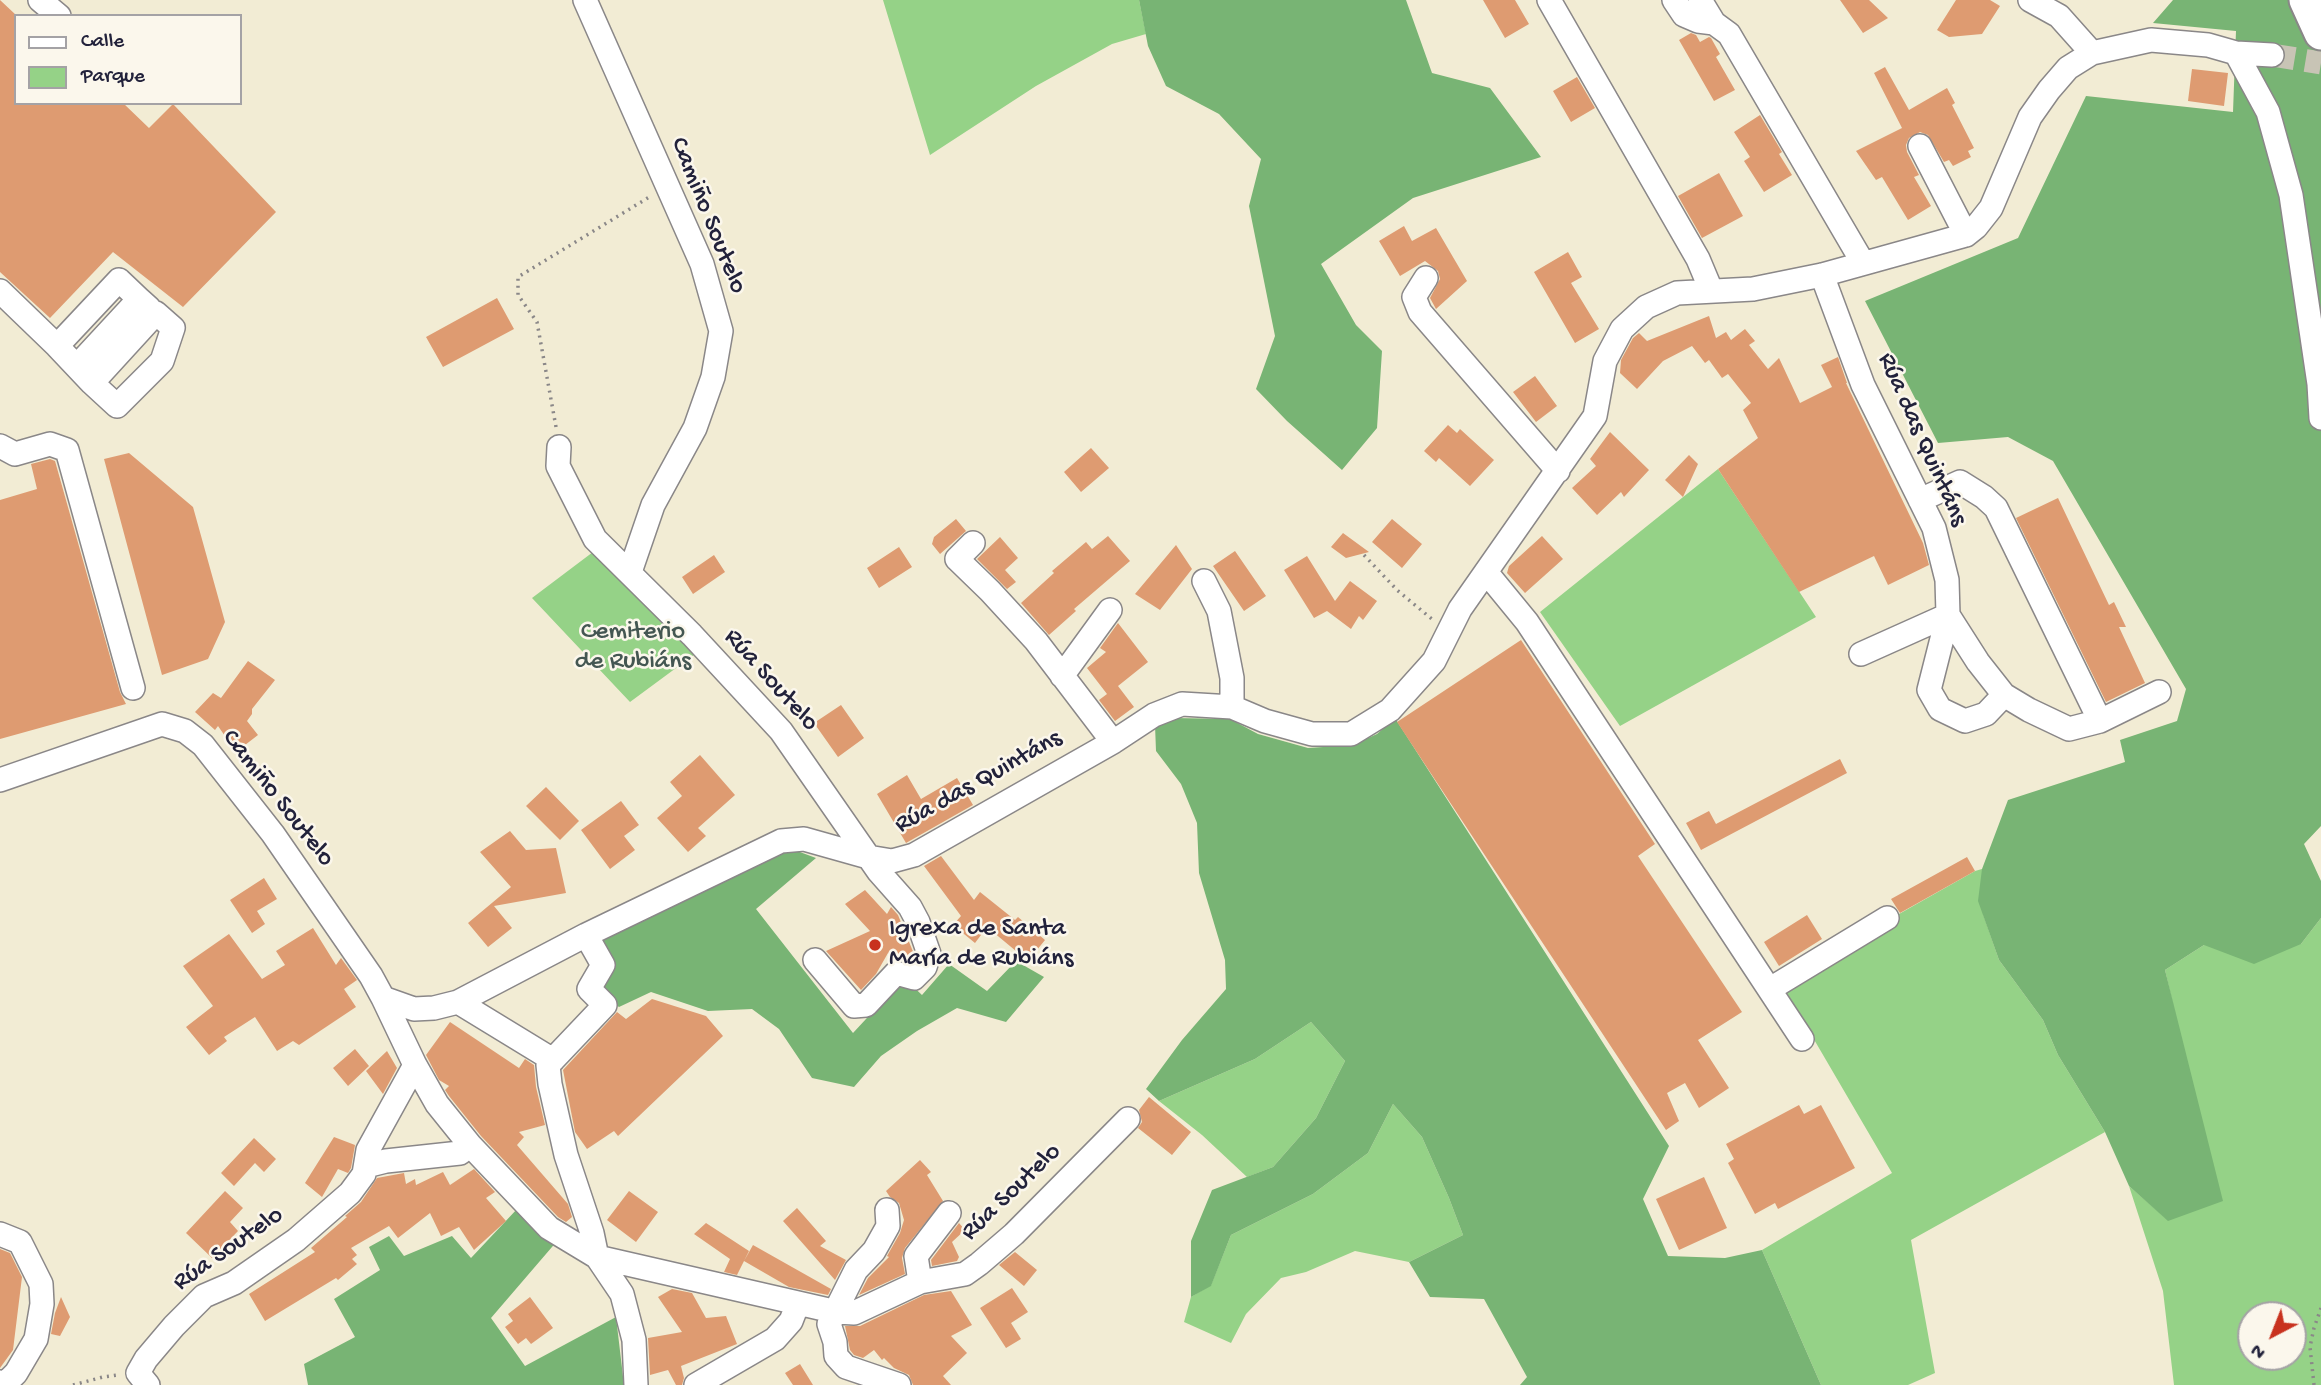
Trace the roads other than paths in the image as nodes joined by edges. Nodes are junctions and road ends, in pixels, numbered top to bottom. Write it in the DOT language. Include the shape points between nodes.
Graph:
graph roads {
  1 [pos="40,0"];
  2 [pos="585,0"];
  3 [pos="1549,0"];
  4 [pos="1674,0"];
  5 [pos="1700,0"];
  6 [pos="2030,0"];
  7 [pos="2306,0"];
  8 [pos="57,14"];
  9 [pos="1714,23"];
  10 [pos="2321,33"];
  11 [pos="2092,53"];
  12 [pos="2236,53"];
  13 [pos="2272,55"];
  14 [pos="1920,146"];
  15 [pos="1966,235"];
  16 [pos="1863,263"];
  17 [pos="1822,275"];
  18 [pos="1426,278"];
  19 [pos="1711,290"];
  20 [pos="0,291"];
  21 [pos="147,306"];
  22 [pos="57,346"];
  23 [pos="85,374"];
  24 [pos="2321,418"];
  25 [pos="0,446"];
  26 [pos="559,447"];
  27 [pos="1558,471"];
  28 [pos="1920,500"];
  29 [pos="973,543"];
  30 [pos="630,572"];
  31 [pos="1486,572"];
  32 [pos="1204,581"];
  33 [pos="1110,610"];
  34 [pos="1948,615"];
  35 [pos="1861,654"];
  36 [pos="1062,676"];
  37 [pos="133,688"];
  38 [pos="2159,692"];
  39 [pos="2004,695"];
  40 [pos="1232,707"];
  41 [pos="2100,721"];
  42 [pos="1113,742"];
  43 [pos="0,780"];
  44 [pos="869,857"];
  45 [pos="1886,918"];
  46 [pos="586,935"];
  47 [pos="815,960"];
  48 [pos="1770,989"];
  49 [pos="383,998"];
  50 [pos="458,1002"];
  51 [pos="1802,1039"];
  52 [pos="553,1060"];
  53 [pos="415,1065"];
  54 [pos="1128,1119"];
  55 [pos="470,1145"];
  56 [pos="366,1166"];
  57 [pos="887,1210"];
  58 [pos="949,1213"];
  59 [pos="0,1234"];
  60 [pos="597,1257"];
  61 [pos="920,1282"];
  62 [pos="798,1303"];
  63 [pos="836,1312"];
  64 [pos="143,1379"];
  65 [pos="0,1382"];
  66 [pos="636,1385"];
  67 [pos="696,1385"];
  68 [pos="900,1385"];
  1 -- 8 [label="street"];
  2 -- 30 [label="street, Camiño Soutelo" via="702,264 721,331 713,377 695,428 653,505"];
  3 -- 19 [label="street" via="1698,259"];
  4 -- 9 [label="street" via="1684,15"];
  5 -- 9 [label="street"];
  6 -- 11 [label="street" via="2059,16"];
  7 -- 10 [label="highway"];
  9 -- 16 [label="street" via="1729,34"];
  11 -- 12 [label="street" via="2151,40 2208,45"];
  11 -- 15 [label="street" via="2068,68 2036,108 1991,208"];
  12 -- 13 [label="street"];
  12 -- 24 [label="street" via="2268,112 2291,195"];
  14 -- 15 [label="street"];
  15 -- 16 [label="street, Rúa das Quintáns"];
  16 -- 17 [label="street, Rúa das Quintáns"];
  17 -- 19 [label="street, Rúa das Quintáns" via="1753,289"];
  17 -- 28 [label="street, Rúa das Quintáns" via="1863,385"];
  18 -- 27 [label="street" via="1414,297 1420,312"];
  19 -- 27 [label="street, Rúa das Quintáns" via="1662,299 1622,329 1605,361 1595,416"];
  20 -- 22 [label="street"];
  21 -- 22 [label="street" via="119,279"];
  21 -- 23 [label="street"];
  21 -- 23 [label="street" via="173,328 162,361 117,406"];
  22 -- 23 [label="street"];
  25 -- 37 [label="street" via="15,454 50,444 67,450"];
  26 -- 30 [label="street, Rúa Soutelo" via="558,466 595,540"];
  27 -- 31 [label="street, Rúa das Quintáns"];
  28 -- 34 [label="street, Rúa das Quintáns" via="1941,554"];
  28 -- 41 [label="street" via="1960,482 1996,508"];
  29 -- 36 [label="street, Rúa das Quintáns" via="957,559 1036,640"];
  30 -- 44 [label="street, Rúa Soutelo" via="782,731"];
  31 -- 40 [label="street, Rúa das Quintáns" via="1460,609 1434,661 1390,710 1350,734 1312,734"];
  31 -- 48 [label="street" via="1527,622"];
  32 -- 40 [label="street" via="1219,611 1232,678"];
  33 -- 36 [label="street"];
  34 -- 35 [label="street"];
  34 -- 39 [label="street"];
  34 -- 39 [label="street, Rúa das Quintáns" via="1929,690 1940,709 1965,721 1986,714"];
  36 -- 42 [label="street, Rúa das Quintáns"];
  38 -- 41 [label="street"];
  39 -- 41 [label="street" via="2069,729"];
  40 -- 42 [label="street, Rúa das Quintáns" via="1182,704 1154,715"];
  42 -- 44 [label="street, Rúa das Quintáns" via="915,855 892,860"];
  43 -- 49 [label="street, Camiño Soutelo" via="162,724 185,731 203,746 273,834"];
  44 -- 46 [label="street" via="804,839 781,841"];
  44 -- 47 [label="street, Rúa Soutelo" via="918,922 929,954 925,967 914,978 896,973 866,1005 854,1006"];
  45 -- 48 [label="street"];
  46 -- 50 [label="street"];
  46 -- 52 [label="street" via="603,965 589,989 605,1006"];
  48 -- 51 [label="street"];
  49 -- 50 [label="street" via="414,1009"];
  49 -- 53 [label="street, Rúa Soutelo"];
  50 -- 52 [label="street"];
  52 -- 60 [label="street, Rúa Soutelo" via="548,1065 550,1084"];
  53 -- 55 [label="street, Rúa Soutelo" via="437,1104"];
  53 -- 56 [label="street, Rúa Soutelo" via="368,1150"];
  54 -- 61 [label="street, Rúa Soutelo" via="979,1264 965,1274"];
  55 -- 56 [label="street" via="460,1153"];
  55 -- 60 [label="street, Rúa Soutelo" via="549,1228"];
  56 -- 64 [label="street, Rúa Soutelo" via="351,1193 296,1240 233,1283 204,1296 146,1359"];
  57 -- 63 [label="street" via="888,1226 856,1270"];
  58 -- 61 [label="street, Rúa Soutelo" via="916,1256"];
  59 -- 65 [label="street" via="20,1242 41,1284 42,1304 36,1339 16,1373 6,1383"];
  60 -- 62 [label="street, Rúa Soutelo"];
  60 -- 66 [label="street, Rúa Soutelo" via="622,1294 634,1340"];
  61 -- 63 [label="street, Rúa Soutelo" via="854,1313"];
  62 -- 63 [label="street, Rúa Soutelo"];
  62 -- 67 [label="street" via="791,1321 775,1339"];
  63 -- 68 [label="street" via="829,1324 836,1356 846,1367"];
}
